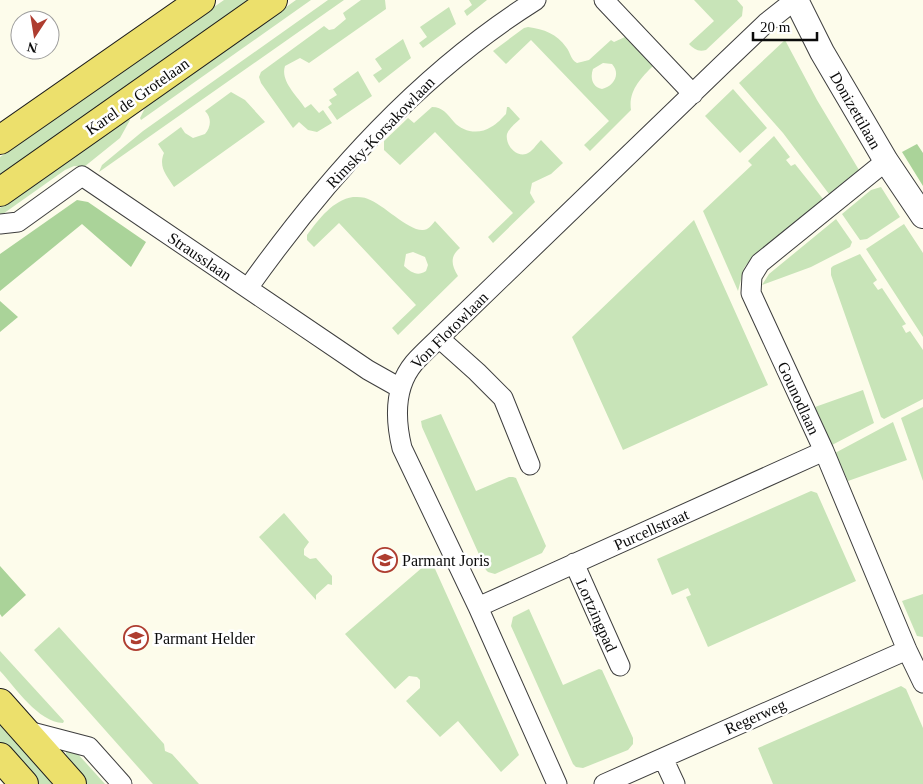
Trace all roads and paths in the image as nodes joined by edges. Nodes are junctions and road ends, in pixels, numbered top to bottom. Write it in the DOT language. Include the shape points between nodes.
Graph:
graph roads {
  1 [pos="201,0"];
  2 [pos="273,0"];
  3 [pos="536,0"];
  4 [pos="604,0"];
  5 [pos="795,0"];
  6 [pos="693,94"];
  7 [pos="0,140"];
  8 [pos="886,161"];
  9 [pos="0,192"];
  10 [pos="923,216"];
  11 [pos="0,224"];
  12 [pos="248,288"];
  13 [pos="439,338"];
  14 [pos="400,388"];
  15 [pos="824,451"];
  16 [pos="530,465"];
  17 [pos="574,564"];
  18 [pos="478,607"];
  19 [pos="907,650"];
  20 [pos="620,666"];
  21 [pos="923,683"];
  22 [pos="0,703"];
  23 [pos="23,729"];
  24 [pos="0,757"];
  25 [pos="663,758"];
  26 [pos="24,784"];
  27 [pos="72,784"];
  28 [pos="122,784"];
  29 [pos="557,784"];
  30 [pos="604,784"];
  31 [pos="674,784"];
  1 -- 7 [label="main road"];
  2 -- 9 [label="main road, Karel de Grotelaan"];
  3 -- 12 [label="street, Rimsky-Korsakowlaan" via="464,51 411,96 297,221"];
  4 -- 6 [label="street"];
  5 -- 6 [label="street, Von Flotowlaan" via="766,23"];
  5 -- 8 [label="street, Donizettilaan"];
  6 -- 13 [label="street, Von Flotowlaan"];
  8 -- 10 [label="street, Donizettilaan"];
  8 -- 15 [label="street, Gounodlaan" via="760,263 752,276 751,293"];
  11 -- 12 [label="street, Strausslaan" via="18,222 82,176"];
  12 -- 14 [label="street, Strausslaan" via="368,370"];
  13 -- 14 [label="street, Von Flotowlaan" via="414,363"];
  13 -- 16 [label="street" via="503,398"];
  14 -- 18 [label="street, Von Flotowlaan" via="397,415 402,448"];
  15 -- 17 [label="street, Purcellstraat"];
  15 -- 19 [label="street, Gounodlaan"];
  17 -- 18 [label="street, Purcellstraat"];
  17 -- 20 [label="street, Lortzingpad"];
  18 -- 29 [label="street, Von Flotowlaan"];
  19 -- 21 [label="street, Gounodlaan"];
  19 -- 25 [label="street, Regerweg"];
  22 -- 23 [label="main road"];
  23 -- 27 [label="main road"];
  23 -- 28 [label="street" via="89,747"];
  24 -- 26 [label="main road"];
  25 -- 30 [label="street, Regerweg"];
  25 -- 31 [label="street"];
}
